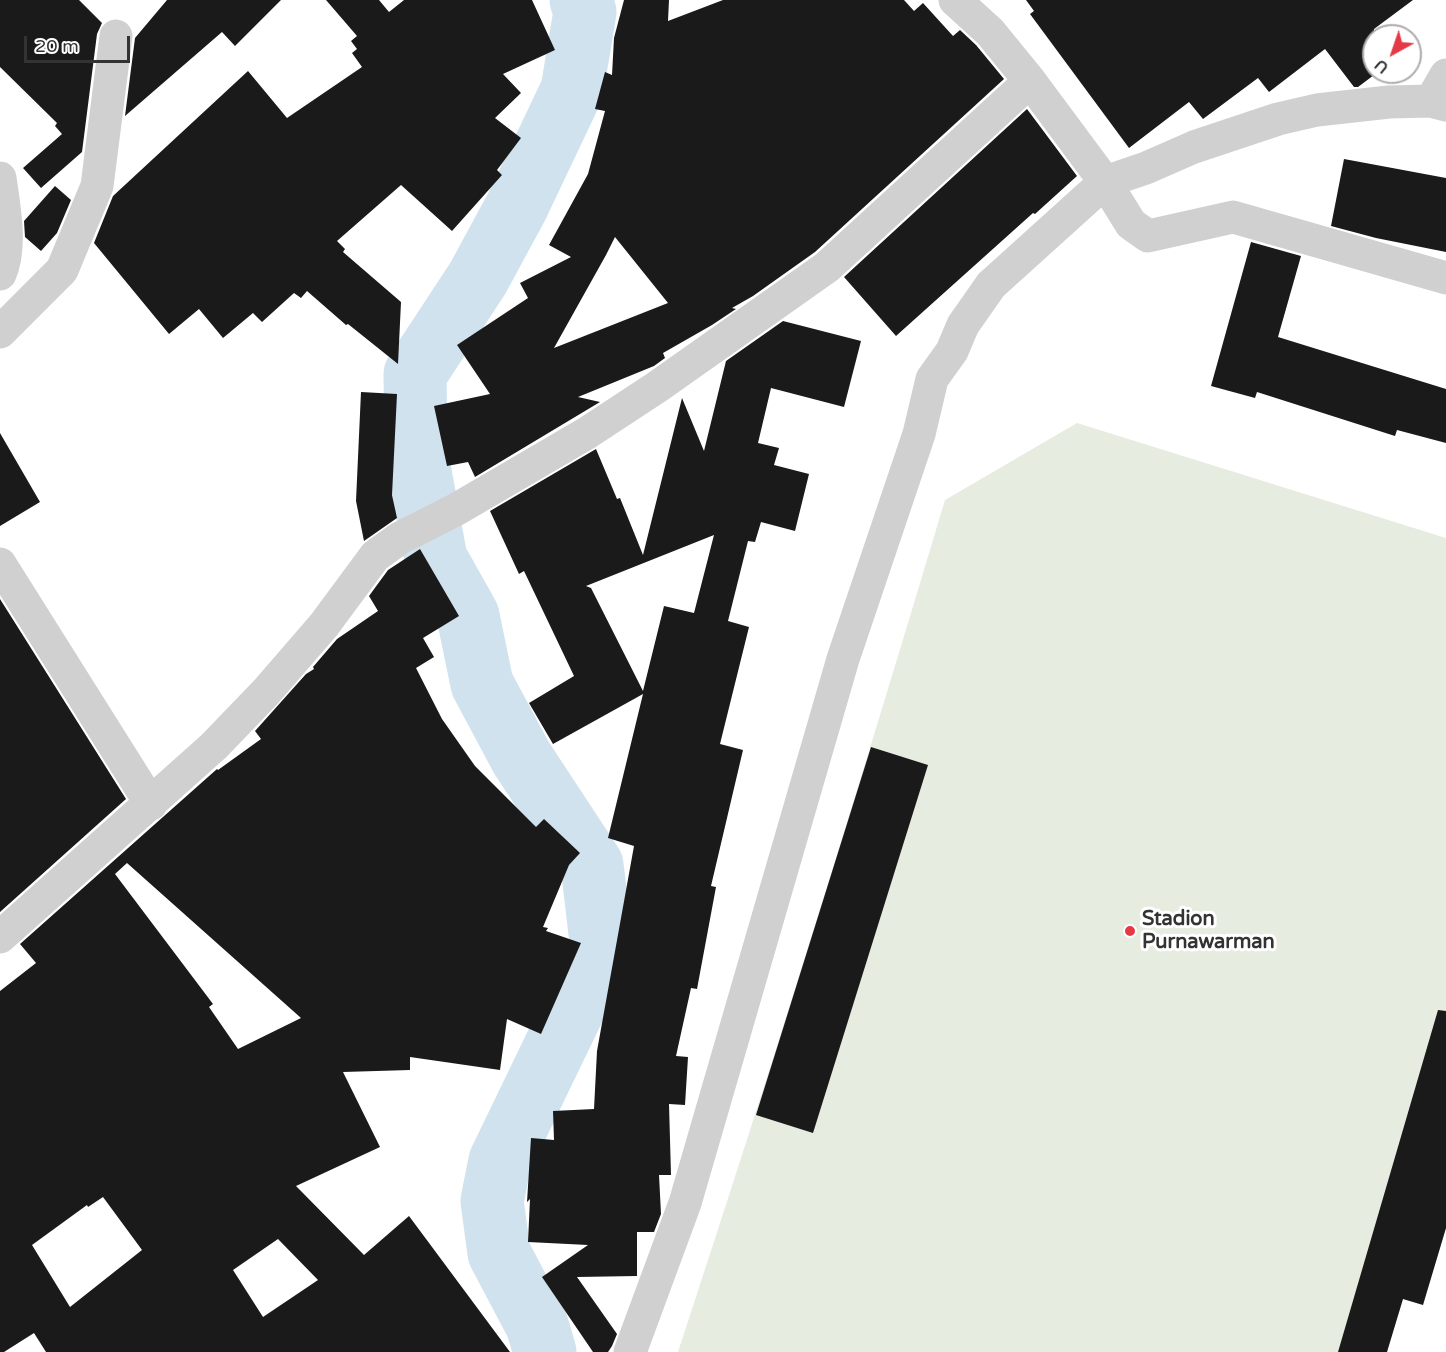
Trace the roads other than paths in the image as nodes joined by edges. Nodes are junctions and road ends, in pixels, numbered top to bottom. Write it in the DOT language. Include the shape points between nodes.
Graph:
graph roads {
  1 [pos="955,0"];
  2 [pos="116,36"];
  3 [pos="1030,81"];
  4 [pos="1441,94"];
  5 [pos="0,178"];
  6 [pos="1105,182"];
  7 [pos="0,274"];
  8 [pos="1446,278"];
  9 [pos="0,332"];
  10 [pos="0,564"];
  11 [pos="151,804"];
  12 [pos="0,937"];
  13 [pos="630,1352"];
  1 -- 3 [label="street" via="990,32"];
  2 -- 9 [label="street" via="97,186 62,270"];
  3 -- 6 [label="street"];
  3 -- 11 [label="street" via="827,267 607,420 375,556 324,625 266,692"];
  4 -- 6 [label="street" via="1287,117 1194,147"];
  5 -- 7 [label="street" via="6,261"];
  6 -- 8 [label="street" via="1131,224 1148,236 1233,217"];
  6 -- 13 [label="street" via="991,285 932,379 919,434 843,659 685,1203"];
  10 -- 11 [label="street"];
  11 -- 12 [label="street"];
}
